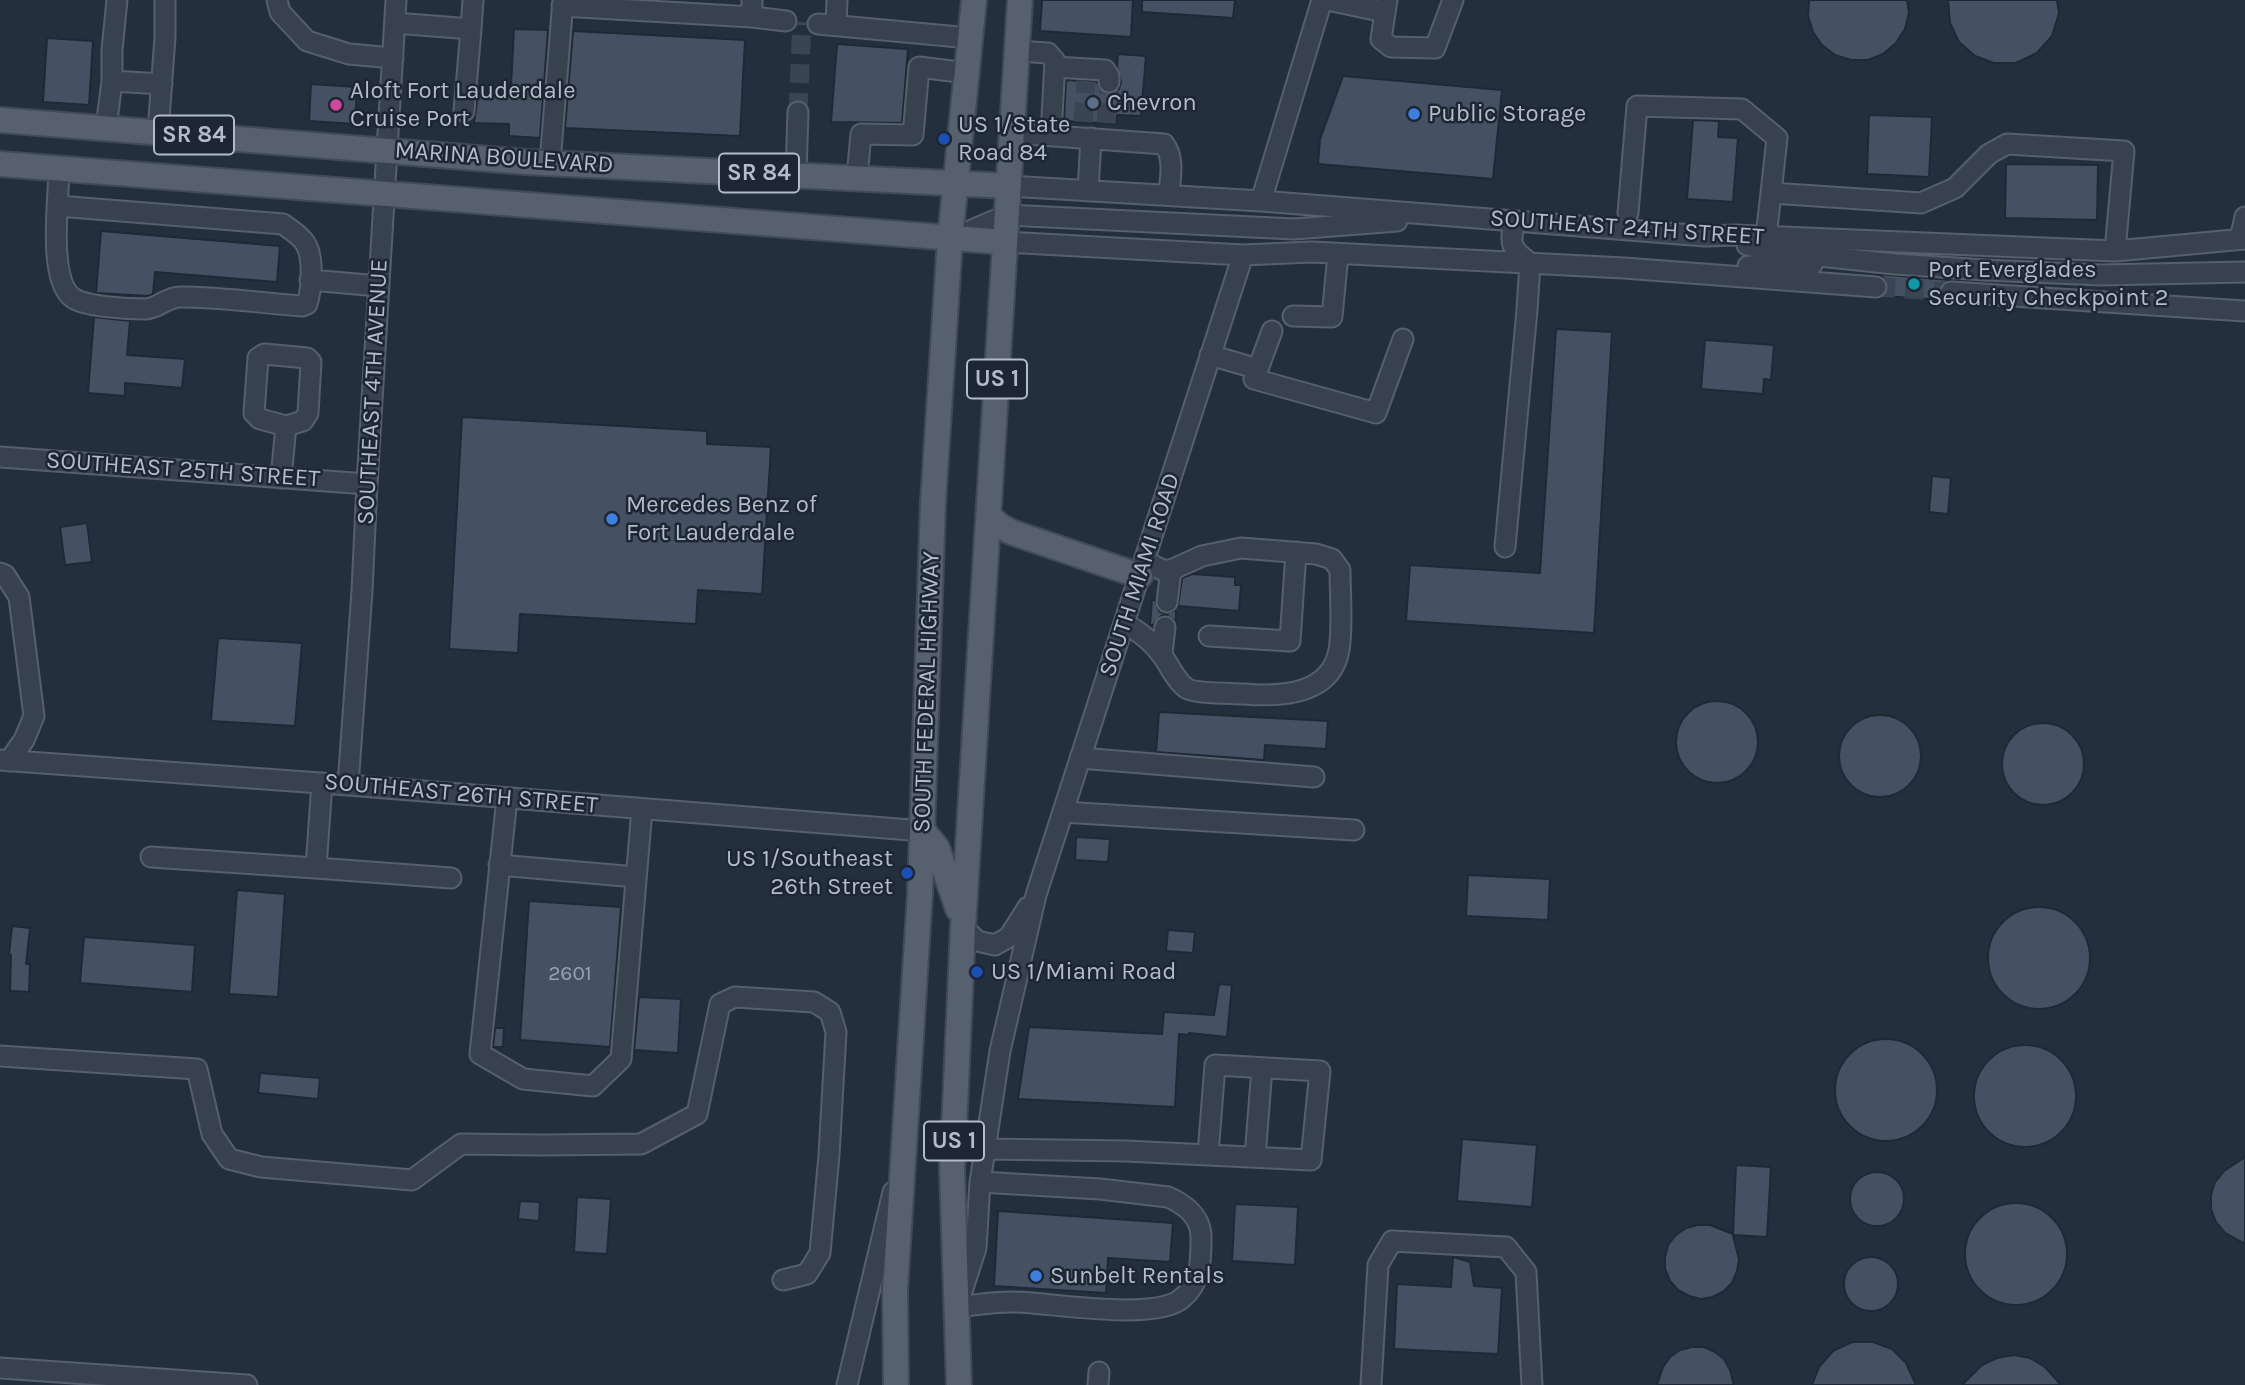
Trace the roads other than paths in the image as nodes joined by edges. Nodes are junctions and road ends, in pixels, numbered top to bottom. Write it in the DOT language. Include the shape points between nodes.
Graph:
graph roads {
  1 [pos="117,0"];
  2 [pos="165,0"];
  3 [pos="277,0"];
  4 [pos="396,0"];
  5 [pos="473,0"];
  6 [pos="837,0"];
  7 [pos="974,0"];
  8 [pos="1020,0"];
  9 [pos="1322,0"];
  10 [pos="1328,0"];
  11 [pos="1453,0"];
  12 [pos="563,3"];
  13 [pos="1386,6"];
  14 [pos="752,9"];
  15 [pos="786,21"];
  16 [pos="395,23"];
  17 [pos="471,29"];
  18 [pos="970,38"];
  19 [pos="1017,51"];
  20 [pos="393,58"];
  21 [pos="1055,67"];
  22 [pos="967,73"];
  23 [pos="112,81"];
  24 [pos="1109,82"];
  25 [pos="162,84"];
  26 [pos="464,111"];
  27 [pos="799,112"];
  28 [pos="0,120"];
  29 [pos="106,128"];
  30 [pos="158,132"];
  31 [pos="1093,132"];
  32 [pos="1012,133"];
  33 [pos="1051,135"];
  34 [pos="388,150"];
  35 [pos="550,163"];
  36 [pos="0,164"];
  37 [pos="60,169"];
  38 [pos="796,174"];
  39 [pos="857,177"];
  40 [pos="956,183"];
  41 [pos="1009,186"];
  42 [pos="1088,191"];
  43 [pos="1771,194"];
  44 [pos="384,195"];
  45 [pos="1169,195"];
  46 [pos="1261,201"];
  47 [pos="58,206"];
  48 [pos="1628,213"];
  49 [pos="1007,215"];
  50 [pos="1458,216"];
  51 [pos="2245,217"];
  52 [pos="1514,221"];
  53 [pos="1705,236"];
  54 [pos="1766,237"];
  55 [pos="950,239"];
  56 [pos="2243,239"];
  57 [pos="1005,242"];
  58 [pos="1965,245"];
  59 [pos="2115,251"];
  60 [pos="1338,254"];
  61 [pos="1242,255"];
  62 [pos="1530,263"];
  63 [pos="1895,264"];
  64 [pos="1624,268"];
  65 [pos="1965,268"];
  66 [pos="2245,272"];
  67 [pos="310,281"];
  68 [pos="379,286"];
  69 [pos="1876,287"];
  70 [pos="2245,311"];
  71 [pos="1293,316"];
  72 [pos="1272,331"];
  73 [pos="1403,339"];
  74 [pos="1210,355"];
  75 [pos="1258,369"];
  76 [pos="286,426"];
  77 [pos="0,457"];
  78 [pos="281,478"];
  79 [pos="367,484"];
  80 [pos="989,516"];
  81 [pos="1504,547"];
  82 [pos="1296,552"];
  83 [pos="1142,569"];
  84 [pos="1171,570"];
  85 [pos="0,573"];
  86 [pos="1167,602"];
  87 [pos="1125,623"];
  88 [pos="1165,627"];
  89 [pos="1209,636"];
  90 [pos="1162,654"];
  91 [pos="1080,758"];
  92 [pos="5,760"];
  93 [pos="1314,777"];
  94 [pos="322,783"];
  95 [pos="348,785"];
  96 [pos="507,798"];
  97 [pos="642,808"];
  98 [pos="1063,812"];
  99 [pos="1354,830"];
  100 [pos="923,831"];
  101 [pos="152,857"];
  102 [pos="499,865"];
  103 [pos="316,868"];
  104 [pos="636,877"];
  105 [pos="451,878"];
  106 [pos="1036,895"];
  107 [pos="963,927"];
  108 [pos="0,1056"];
  109 [pos="1262,1068"];
  110 [pos="904,1147"];
  111 [pos="985,1149"];
  112 [pos="1208,1154"];
  113 [pos="1255,1157"];
  114 [pos="980,1182"];
  115 [pos="783,1280"];
  116 [pos="957,1307"];
  117 [pos="0,1368"];
  118 [pos="194,1383"];
  119 [pos="247,1385"];
  120 [pos="847,1385"];
  121 [pos="896,1385"];
  122 [pos="959,1385"];
  123 [pos="1371,1385"];
  124 [pos="1532,1385"];
  1 -- 23 [label="street"];
  2 -- 25 [label="street"];
  3 -- 20 [label="street" via="280,12 307,41 349,54"];
  4 -- 16 [label="street, SOUTHEAST 4TH AVENUE"];
  5 -- 17 [label="street"];
  6 -- 18 [label="street" via="827,25"];
  7 -- 18 [label="main road, SOUTH FEDERAL HIGHWAY / US 1"];
  8 -- 19 [label="main road, SOUTH FEDERAL HIGHWAY / US 1"];
  9 -- 46 [label="street"];
  10 -- 13 [label="street"];
  11 -- 13 [label="street" via="1435,48 1391,47 1381,40"];
  12 -- 14 [label="street"];
  12 -- 35 [label="street"];
  14 -- 15 [label="street"];
  16 -- 17 [label="street"];
  16 -- 20 [label="street, SOUTHEAST 4TH AVENUE"];
  17 -- 26 [label="street"];
  18 -- 22 [label="main road, SOUTH FEDERAL HIGHWAY / US 1"];
  19 -- 21 [label="street" via="1048,53"];
  19 -- 32 [label="main road, SOUTH FEDERAL HIGHWAY / US 1"];
  20 -- 34 [label="street, SOUTHEAST 4TH AVENUE"];
  21 -- 24 [label="street" via="1086,75 1105,71"];
  21 -- 33 [label="street"];
  22 -- 39 [label="street" via="919,67 913,135 861,134"];
  22 -- 40 [label="main road, SOUTH FEDERAL HIGHWAY / US 1"];
  23 -- 25 [label="street"];
  23 -- 29 [label="street"];
  25 -- 30 [label="street"];
  27 -- 38 [label="street"];
  28 -- 29 [label="main road, MARINA BOULEVARD / SR 84"];
  29 -- 30 [label="main road, MARINA BOULEVARD / SR 84"];
  30 -- 34 [label="main road, MARINA BOULEVARD / SR 84"];
  31 -- 33 [label="street"];
  31 -- 42 [label="street"];
  31 -- 45 [label="street" via="1164,144 1171,160"];
  32 -- 33 [label="street"];
  32 -- 41 [label="main road, SOUTH FEDERAL HIGHWAY / US 1"];
  34 -- 35 [label="main road, MARINA BOULEVARD / SR 84"];
  34 -- 44 [label="street, SOUTHEAST 4TH AVENUE"];
  35 -- 38 [label="main road, MARINA BOULEVARD / SR 84"];
  36 -- 37 [label="main road, MARINA BOULEVARD / SR 84"];
  37 -- 44 [label="main road, MARINA BOULEVARD / SR 84"];
  37 -- 47 [label="street"];
  38 -- 39 [label="main road, MARINA BOULEVARD / SR 84"];
  39 -- 40 [label="main road, MARINA BOULEVARD / SR 84"];
  40 -- 41 [label="main road, MARINA BOULEVARD / SR 84"];
  40 -- 55 [label="main road, SOUTH FEDERAL HIGHWAY / US 1"];
  41 -- 42 [label="street, SOUTHEAST 24TH STREET / SR 84"];
  41 -- 49 [label="main road, SOUTH FEDERAL HIGHWAY / US 1"];
  42 -- 45 [label="street, SOUTHEAST 24TH STREET / SR 84"];
  43 -- 48 [label="street" via="1777,138 1746,110 1640,106 1636,109"];
  43 -- 54 [label="street"];
  43 -- 59 [label="street" via="1921,203 1955,188 1989,155 2007,145 2124,151"];
  44 -- 55 [label="main road, MARINA BOULEVARD / SR 84"];
  44 -- 68 [label="street, SOUTHEAST 4TH AVENUE"];
  45 -- 46 [label="street, SOUTHEAST 24TH STREET / SR 84"];
  46 -- 50 [label="street, SOUTHEAST 24TH STREET"];
  47 -- 67 [label="street" via="284,224 307,245"];
  47 -- 67 [label="street" via="58,265 64,289 86,303 150,309 177,297 302,306 309,299"];
  49 -- 50 [label="street" via="1294,229"];
  49 -- 55 [label="street"];
  49 -- 57 [label="main road, SOUTH FEDERAL HIGHWAY / US 1"];
  50 -- 52 [label="street, SOUTHEAST 24TH STREET"];
  51 -- 56 [label="street"];
  52 -- 53 [label="street, SOUTHEAST 24TH STREET"];
  52 -- 62 [label="street" via="1514,251"];
  53 -- 54 [label="street, SOUTHEAST 24TH STREET"];
  53 -- 63 [label="street" via="1772,251"];
  54 -- 58 [label="street, SOUTHEAST 24TH STREET"];
  55 -- 57 [label="main road, MARINA BOULEVARD / SR 84"];
  55 -- 100 [label="main road, SOUTH FEDERAL HIGHWAY / US 1" via="933,503"];
  56 -- 59 [label="street, SOUTHEAST 24TH STREET"];
  57 -- 61 [label="street, SOUTHEAST 24TH STREET / SR 84"];
  57 -- 80 [label="main road, SOUTH FEDERAL HIGHWAY / US 1"];
  58 -- 59 [label="street, SOUTHEAST 24TH STREET"];
  58 -- 65 [label="street"];
  60 -- 61 [label="street, SOUTHEAST 24TH STREET"];
  60 -- 62 [label="street, SOUTHEAST 24TH STREET"];
  60 -- 71 [label="street" via="1332,317"];
  61 -- 74 [label="street, SOUTH MIAMI ROAD"];
  62 -- 64 [label="street, SOUTHEAST 24TH STREET"];
  62 -- 81 [label="street"];
  63 -- 64 [label="street"];
  63 -- 65 [label="street"];
  64 -- 69 [label="street, SOUTHEAST 24TH STREET"];
  65 -- 66 [label="street" via="2101,275"];
  65 -- 70 [label="street" via="1957,293"];
  67 -- 68 [label="street"];
  68 -- 79 [label="street, SOUTHEAST 4TH AVENUE"];
  72 -- 75 [label="street"];
  73 -- 75 [label="street" via="1376,413 1254,379"];
  74 -- 75 [label="street"];
  74 -- 83 [label="street, SOUTH MIAMI ROAD"];
  76 -- 78 [label="street"];
  77 -- 78 [label="street, SOUTHEAST 25TH STREET"];
  78 -- 79 [label="street, SOUTHEAST 25TH STREET"];
  79 -- 95 [label="street, SOUTHEAST 4TH AVENUE"];
  80 -- 83 [label="main road" via="1012,532"];
  80 -- 107 [label="main road, SOUTH FEDERAL HIGHWAY / US 1"];
  82 -- 84 [label="street" via="1241,548 1202,556"];
  82 -- 89 [label="street" via="1290,641"];
  82 -- 90 [label="street" via="1332,559 1340,570 1339,649 1332,671 1314,686 1267,696 1189,690 1177,680"];
  83 -- 84 [label="street"];
  83 -- 87 [label="street, SOUTH MIAMI ROAD"];
  84 -- 86 [label="street"];
  85 -- 92 [label="street" via="19,597 34,716 24,740"];
  87 -- 90 [label="street"];
  87 -- 91 [label="street, SOUTH MIAMI ROAD"];
  88 -- 90 [label="street"];
  91 -- 93 [label="street"];
  91 -- 98 [label="street, SOUTH MIAMI ROAD"];
  92 -- 94 [label="street, SOUTHEAST 26TH STREET"];
  94 -- 95 [label="street, SOUTHEAST 26TH STREET"];
  94 -- 103 [label="street"];
  95 -- 96 [label="street, SOUTHEAST 26TH STREET"];
  96 -- 97 [label="street, SOUTHEAST 26TH STREET"];
  96 -- 102 [label="street"];
  97 -- 100 [label="street, SOUTHEAST 26TH STREET"];
  97 -- 104 [label="street"];
  98 -- 99 [label="street"];
  98 -- 106 [label="street, SOUTH MIAMI ROAD"];
  100 -- 107 [label="main road" via="946,868"];
  100 -- 110 [label="main road, SOUTH FEDERAL HIGHWAY / US 1"];
  101 -- 103 [label="street"];
  102 -- 104 [label="street"];
  102 -- 104 [label="street" via="480,1054 523,1079 593,1086 621,1059"];
  103 -- 105 [label="street"];
  106 -- 107 [label="street, SOUTH MIAMI ROAD" via="1009,937 995,945 977,941"];
  106 -- 111 [label="street, SOUTH MIAMI ROAD" via="1000,1051"];
  107 -- 116 [label="main road, SOUTH FEDERAL HIGHWAY / US 1" via="952,1169"];
  108 -- 115 [label="street" via="197,1069 212,1134 229,1159 261,1167 412,1180 461,1143 641,1143 696,1114 720,1004 735,997 814,1002 830,1013 836,1032 820,1253 807,1274"];
  109 -- 112 [label="street" via="1215,1065"];
  109 -- 113 [label="street"];
  109 -- 113 [label="street" via="1320,1071 1311,1160"];
  110 -- 120 [label="street"];
  110 -- 121 [label="main road, SOUTH FEDERAL HIGHWAY / US 1" via="895,1289"];
  111 -- 112 [label="street"];
  111 -- 114 [label="street, SOUTH MIAMI ROAD"];
  112 -- 113 [label="street"];
  114 -- 116 [label="street, SOUTH MIAMI ROAD" via="976,1248"];
  114 -- 116 [label="street" via="1168,1197 1186,1207 1200,1227 1201,1266 1196,1283 1180,1301 1144,1310 1013,1301"];
  116 -- 122 [label="main road, SOUTH FEDERAL HIGHWAY / US 1"];
  117 -- 118 [label="street"];
  118 -- 119 [label="street"];
  123 -- 124 [label="street" via="1378,1265 1392,1241 1506,1247 1526,1272"];
}
